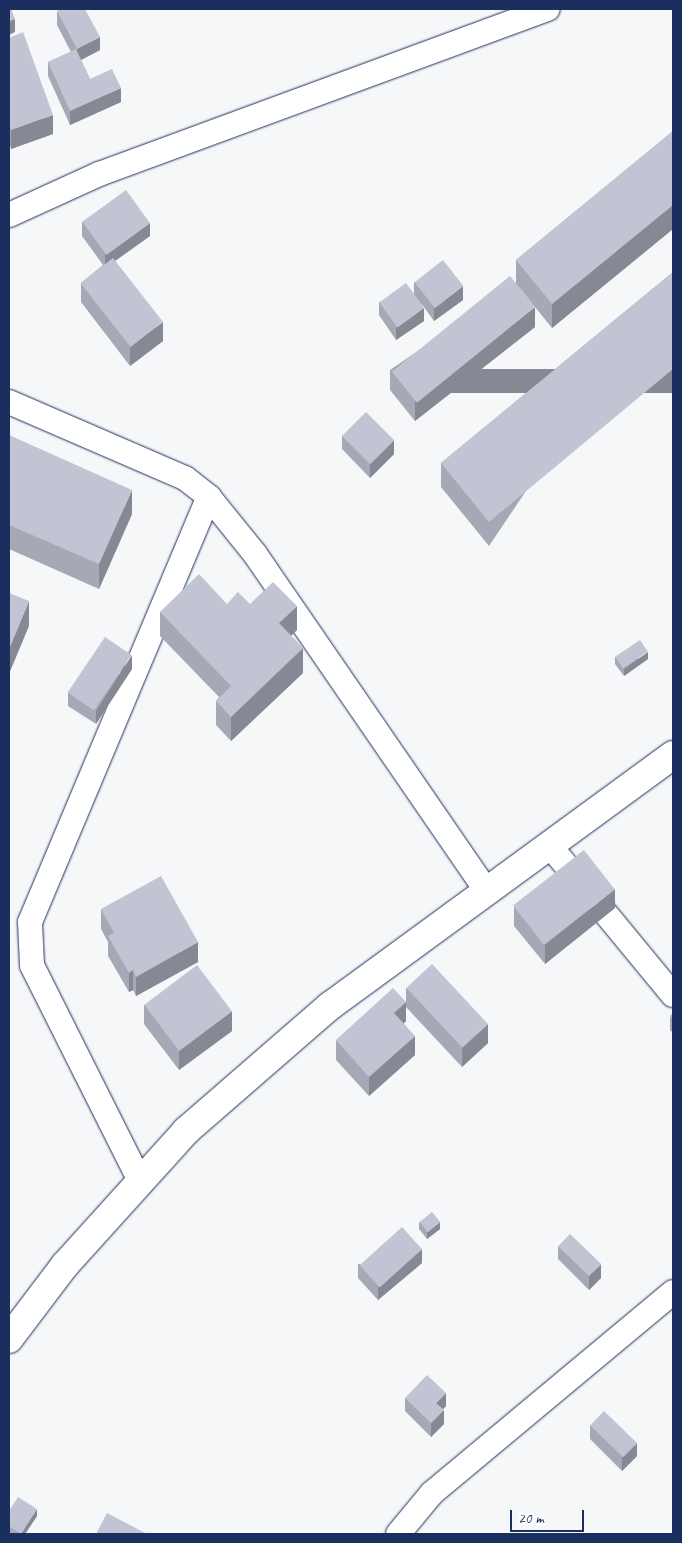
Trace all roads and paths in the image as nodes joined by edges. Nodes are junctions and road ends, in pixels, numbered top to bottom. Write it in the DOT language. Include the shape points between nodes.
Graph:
graph roads {
  1 [pos="548,9"];
  2 [pos="9,215"];
  3 [pos="9,402"];
  4 [pos="210,498"];
  5 [pos="673,754"];
  6 [pos="550,846"];
  7 [pos="487,892"];
  8 [pos="673,995"];
  9 [pos="140,1181"];
  10 [pos="673,1292"];
  11 [pos="9,1339"];
  12 [pos="398,1534"];
  1 -- 2 [label="street" via="99,174"];
  3 -- 4 [label="street" via="185,478"];
  4 -- 7 [label="street" via="255,554"];
  4 -- 9 [label="street" via="30,922 32,964"];
  5 -- 6 [label="main road"];
  6 -- 7 [label="main road"];
  6 -- 8 [label="street"];
  7 -- 9 [label="main road" via="330,1006 186,1131"];
  9 -- 11 [label="main road" via="65,1265"];
  10 -- 12 [label="street" via="432,1493"];
}
